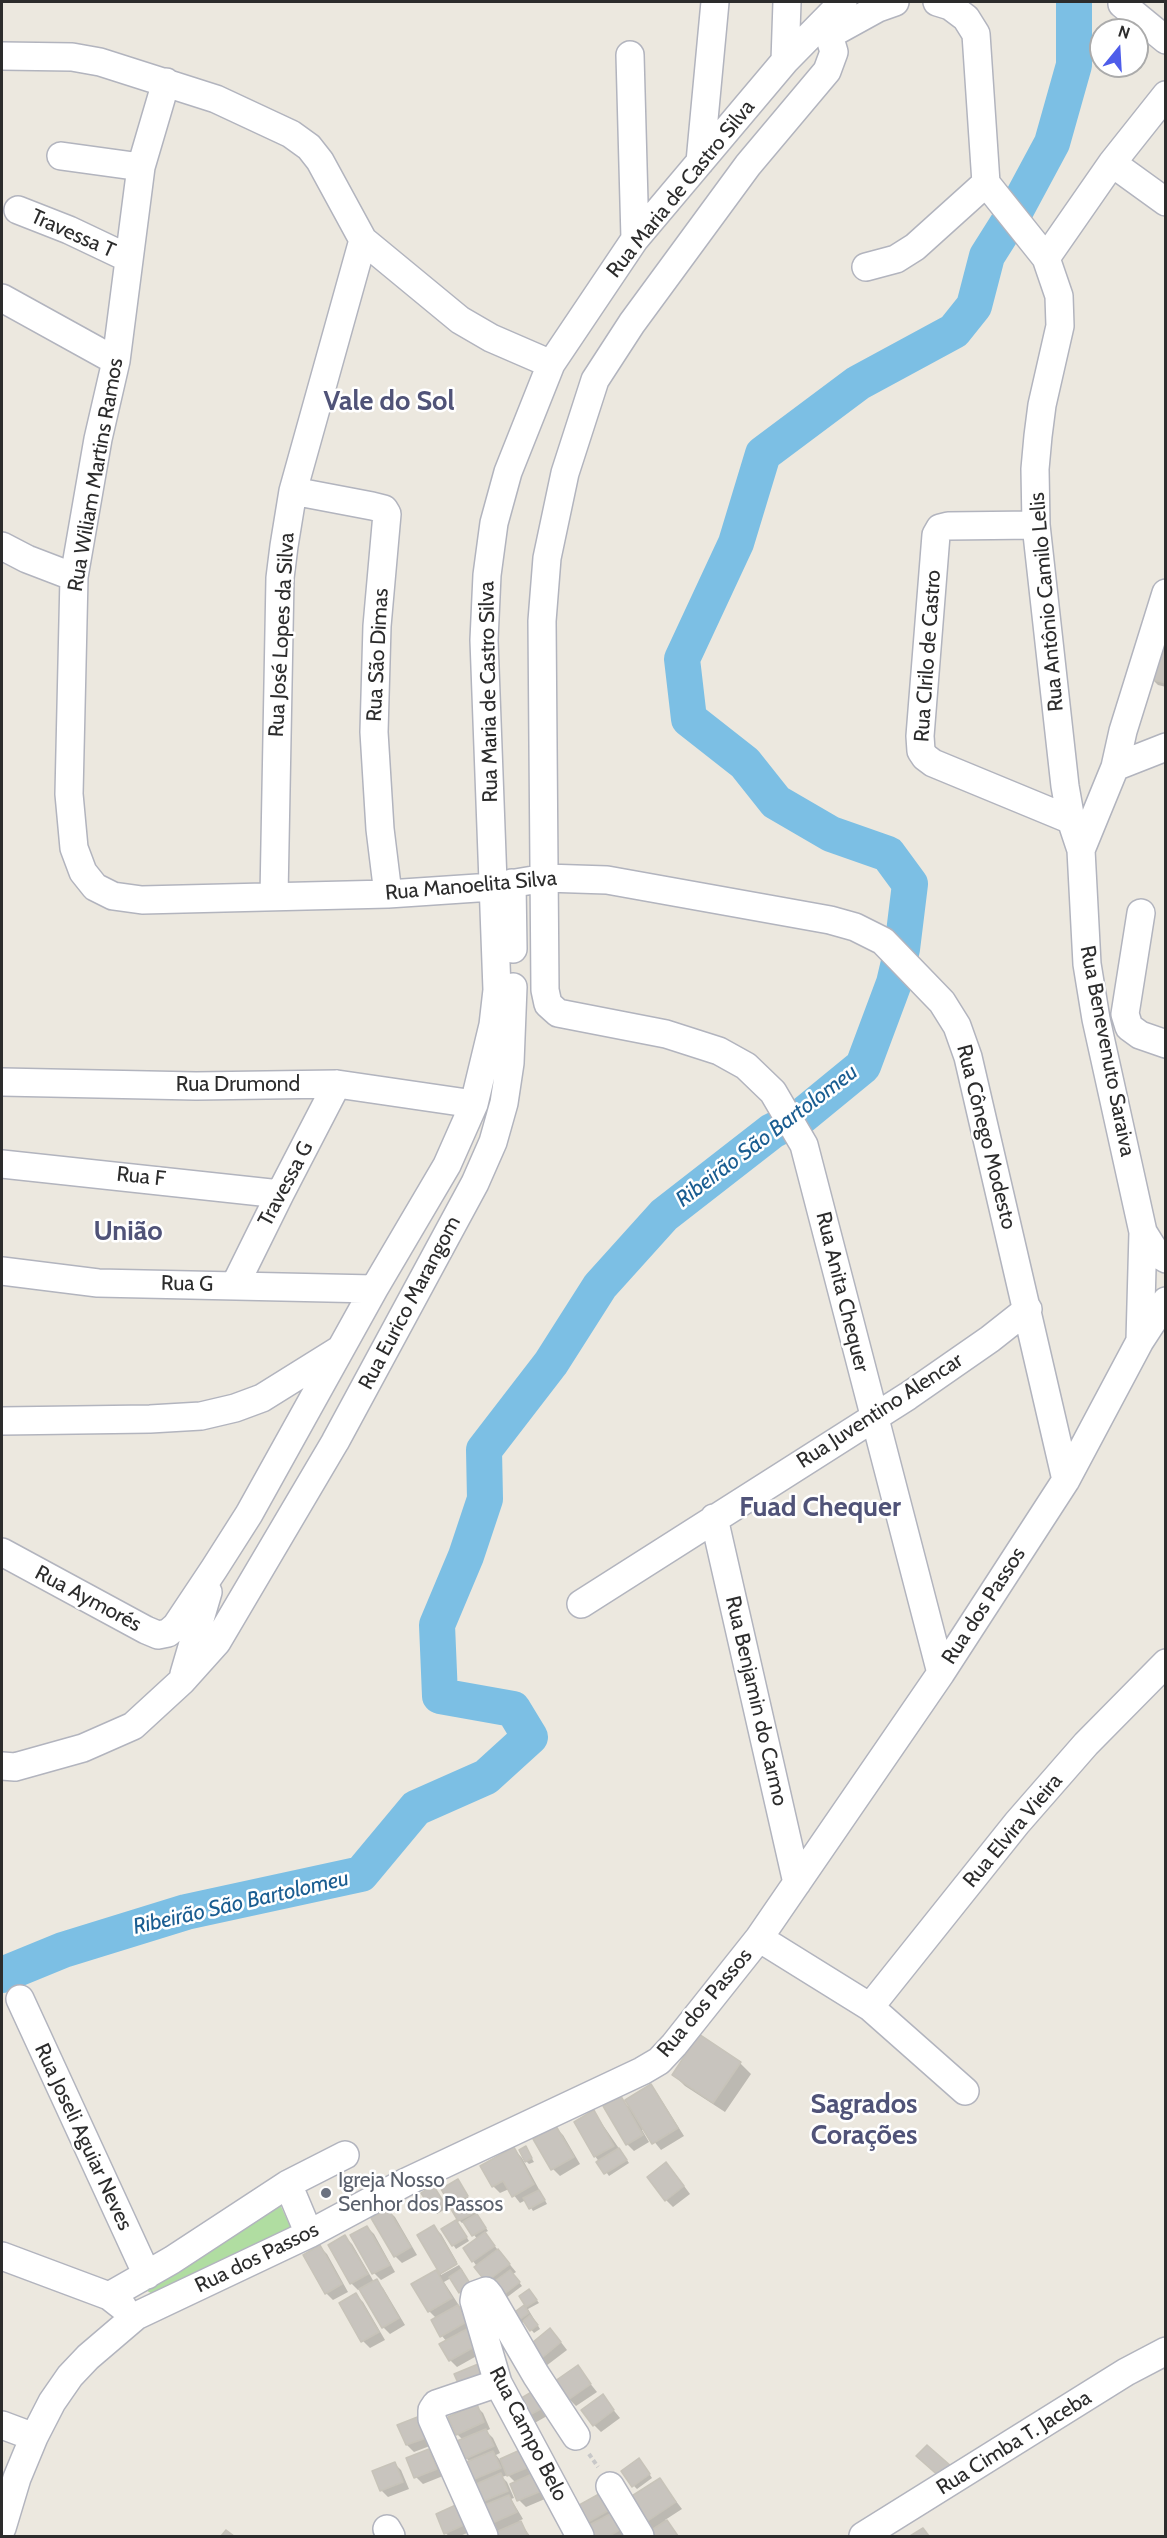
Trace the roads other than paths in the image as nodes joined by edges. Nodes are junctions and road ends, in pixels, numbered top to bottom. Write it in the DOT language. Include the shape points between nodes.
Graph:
graph roads {
  1 [pos="715,2"];
  2 [pos="787,2"];
  3 [pos="843,2"];
  4 [pos="896,2"];
  5 [pos="937,2"];
  6 [pos="1122,4"];
  7 [pos="820,25"];
  8 [pos="1166,40"];
  9 [pos="630,54"];
  10 [pos="2,56"];
  11 [pos="785,61"];
  12 [pos="166,82"];
  13 [pos="1166,95"];
  14 [pos="61,156"];
  15 [pos="700,162"];
  16 [pos="1112,163"];
  17 [pos="141,167"];
  18 [pos="992,192"];
  19 [pos="1166,202"];
  20 [pos="18,210"];
  21 [pos="635,239"];
  22 [pos="363,240"];
  23 [pos="1038,249"];
  24 [pos="128,258"];
  25 [pos="866,267"];
  26 [pos="2,298"];
  27 [pos="116,361"];
  28 [pos="551,364"];
  29 [pos="293,491"];
  30 [pos="1036,525"];
  31 [pos="2,546"];
  32 [pos="74,577"];
  33 [pos="1166,593"];
  34 [pos="1166,747"];
  35 [pos="1115,767"];
  36 [pos="1071,820"];
  37 [pos="1081,850"];
  38 [pos="83,872"];
  39 [pos="545,878"];
  40 [pos="502,885"];
  41 [pos="388,894"];
  42 [pos="274,896"];
  43 [pos="1141,913"];
  44 [pos="830,920"];
  45 [pos="1166,1044"];
  46 [pos="2,1082"];
  47 [pos="338,1084"];
  48 [pos="474,1104"];
  49 [pos="2,1164"];
  50 [pos="280,1194"];
  51 [pos="1143,1232"];
  52 [pos="1166,1259"];
  53 [pos="2,1271"];
  54 [pos="1143,1274"];
  55 [pos="235,1285"];
  56 [pos="374,1289"];
  57 [pos="1166,1293"];
  58 [pos="1166,1301"];
  59 [pos="1028,1309"];
  60 [pos="1140,1341"];
  61 [pos="340,1349"];
  62 [pos="873,1417"];
  63 [pos="2,1421"];
  64 [pos="1066,1480"];
  65 [pos="714,1518"];
  66 [pos="2,1552"];
  67 [pos="214,1569"];
  68 [pos="580,1604"];
  69 [pos="176,1626"];
  70 [pos="1166,1663"];
  71 [pos="941,1673"];
  72 [pos="182,1681"];
  73 [pos="2,1766"];
  74 [pos="797,1883"];
  75 [pos="759,1938"];
  76 [pos="20,1999"];
  77 [pos="870,2007"];
  78 [pos="965,2091"];
  79 [pos="345,2155"];
  80 [pos="288,2184"];
  81 [pos="309,2234"];
  82 [pos="2,2256"];
  83 [pos="147,2275"];
  84 [pos="109,2296"];
  85 [pos="136,2316"];
  86 [pos="1166,2351"];
  87 [pos="498,2383"];
  88 [pos="2,2425"];
  89 [pos="576,2436"];
  90 [pos="34,2437"];
  91 [pos="610,2486"];
  92 [pos="2,2528"];
  93 [pos="484,2536"];
  94 [pos="580,2536"];
  95 [pos="640,2536"];
  96 [pos="863,2536"];
  1 -- 15 [label="street"];
  2 -- 11 [label="street"];
  3 -- 7 [label="street, Rua Maria de Castro Silva"];
  4 -- 7 [label="street"];
  5 -- 18 [label="street" via="966,18 976,34"];
  6 -- 8 [label="street"];
  7 -- 11 [label="street, Rua Maria de Castro Silva"];
  7 -- 39 [label="street, Rua Maria de Castro Silva" via="834,52 827,71 748,165 662,280 595,380 565,473 547,558 542,621"];
  9 -- 21 [label="street"];
  10 -- 12 [label="street" via="72,57"];
  11 -- 15 [label="street, Rua Maria de Castro Silva"];
  12 -- 17 [label="street, Rua Wiliam Martins Ramos"];
  12 -- 22 [label="street" via="261,119 309,147"];
  13 -- 16 [label="street"];
  14 -- 17 [label="street"];
  15 -- 21 [label="street, Rua Maria de Castro Silva"];
  16 -- 19 [label="street"];
  16 -- 23 [label="street"];
  17 -- 24 [label="street, Rua Wiliam Martins Ramos"];
  18 -- 23 [label="street, Rua Antônio Camilo Lelis"];
  18 -- 25 [label="street" via="896,259"];
  20 -- 24 [label="street, Travessa T"];
  21 -- 28 [label="street, Rua Maria de Castro Silva"];
  22 -- 28 [label="street" via="460,320"];
  22 -- 29 [label="street, Rua José Lopes da Silva"];
  23 -- 30 [label="street, Rua Antônio Camilo Lelis" via="1059,296 1061,311 1038,436"];
  24 -- 27 [label="street, Rua Wiliam Martins Ramos"];
  26 -- 27 [label="street"];
  27 -- 32 [label="street, Rua Wiliam Martins Ramos"];
  28 -- 40 [label="street, Rua Maria de Castro Silva" via="508,472 494,523 487,575 484,640"];
  29 -- 41 [label="street, Rua São Dimas" via="372,506 387,514 377,626 374,732"];
  29 -- 42 [label="street, Rua José Lopes da Silva" via="280,578"];
  30 -- 36 [label="street, Rua Antônio Camilo Lelis"];
  30 -- 36 [label="street, Rua CIrilo de Castro" via="948,526 940,528 936,535 921,751 933,763"];
  31 -- 32 [label="street"];
  32 -- 38 [label="street, Rua Wiliam Martins Ramos" via="69,794 74,848"];
  33 -- 35 [label="street, Rua Benevenuto Saraiva"];
  34 -- 35 [label="street"];
  35 -- 37 [label="street, Rua Benevenuto Saraiva"];
  36 -- 37 [label="street, Rua Antônio Camilo Lelis"];
  37 -- 51 [label="street, Rua Benevenuto Saraiva" via="1087,964"];
  38 -- 42 [label="street, Rua Manoelita Silva" via="95,887 113,896 142,900"];
  39 -- 40 [label="street, Rua Manoelita Silva"];
  39 -- 44 [label="street, Rua Manoelita Silva" via="607,880"];
  39 -- 62 [label="street, Rua Anita Chequer" via="548,1004 570,1017 666,1034 719,1051 746,1066 772,1092 804,1145"];
  40 -- 41 [label="street, Rua Manoelita Silva"];
  40 -- 48 [label="street, Rua Eurico Marangom" via="493,1025"];
  40 -- 72 [label="street, Rua Eurico Marangom" via="513,1011 504,1103 493,1142 475,1183 335,1442 216,1642"];
  41 -- 42 [label="street, Rua Manoelita Silva"];
  43 -- 45 [label="street" via="1125,1014 1129,1027"];
  44 -- 59 [label="street, Rua Cônego Modesto" via="883,941 942,1002 957,1026 968,1057"];
  46 -- 47 [label="street, Rua Drumond"];
  47 -- 48 [label="street, Rua Drumond"];
  47 -- 50 [label="street, Travessa G"];
  48 -- 56 [label="street, Rua Eurico Marangom" via="447,1165"];
  49 -- 50 [label="street, Rua F"];
  50 -- 55 [label="street, Travessa G"];
  51 -- 52 [label="street" via="1156,1253"];
  51 -- 54 [label="street"];
  52 -- 54 [label="street" via="1151,1261"];
  53 -- 55 [label="street, Rua G" via="98,1283"];
  54 -- 57 [label="street" via="1148,1289"];
  54 -- 60 [label="street"];
  55 -- 56 [label="street, Rua G"];
  56 -- 61 [label="street, Rua Eurico Marangom"];
  58 -- 60 [label="street, Rua dos Passos"];
  59 -- 62 [label="street, Rua Juventino Alencar"];
  59 -- 64 [label="street"];
  60 -- 64 [label="street, Rua dos Passos"];
  61 -- 63 [label="street" via="261,1398 201,1416"];
  61 -- 67 [label="street, Rua Eurico Marangom" via="296,1433"];
  62 -- 65 [label="street, Rua Juventino Alencar"];
  62 -- 71 [label="street, Rua Anita Chequer"];
  64 -- 71 [label="street, Rua dos Passos"];
  65 -- 68 [label="street, Rua Juventino Alencar"];
  65 -- 74 [label="street, Rua Benjamin do Carmo"];
  66 -- 69 [label="street, Rua Aymorés" via="146,1630 158,1635"];
  67 -- 69 [label="street, Rua Eurico Marangom"];
  67 -- 72 [label="street"];
  70 -- 77 [label="street, Rua Elvira Vieira" via="1017,1822"];
  71 -- 74 [label="street, Rua dos Passos"];
  72 -- 73 [label="street, Rua Eurico Marangom" via="133,1726 83,1748 15,1767"];
  74 -- 75 [label="street, Rua dos Passos"];
  75 -- 77 [label="street"];
  75 -- 81 [label="street, Rua dos Passos" via="659,2061 406,2182"];
  76 -- 83 [label="street, Rua Joseli Aguiar Neves"];
  77 -- 78 [label="street"];
  79 -- 80 [label="street"];
  80 -- 81 [label="street"];
  80 -- 83 [label="street"];
  81 -- 85 [label="street, Rua dos Passos"];
  82 -- 84 [label="street"];
  83 -- 84 [label="street"];
  84 -- 85 [label="street"];
  85 -- 90 [label="street, Rua dos Passos" via="70,2376"];
  86 -- 96 [label="street, Rua Cimba T. Jaceba"];
  87 -- 89 [label="street, Rua Campo Belo" via="474,2301 475,2295 486,2291"];
  87 -- 93 [label="street" via="436,2404 432,2410 432,2419"];
  87 -- 94 [label="street, Rua Campo Belo"];
  88 -- 90 [label="street"];
  90 -- 92 [label="street, Rua dos Passos"];
  91 -- 95 [label="street"];
}
